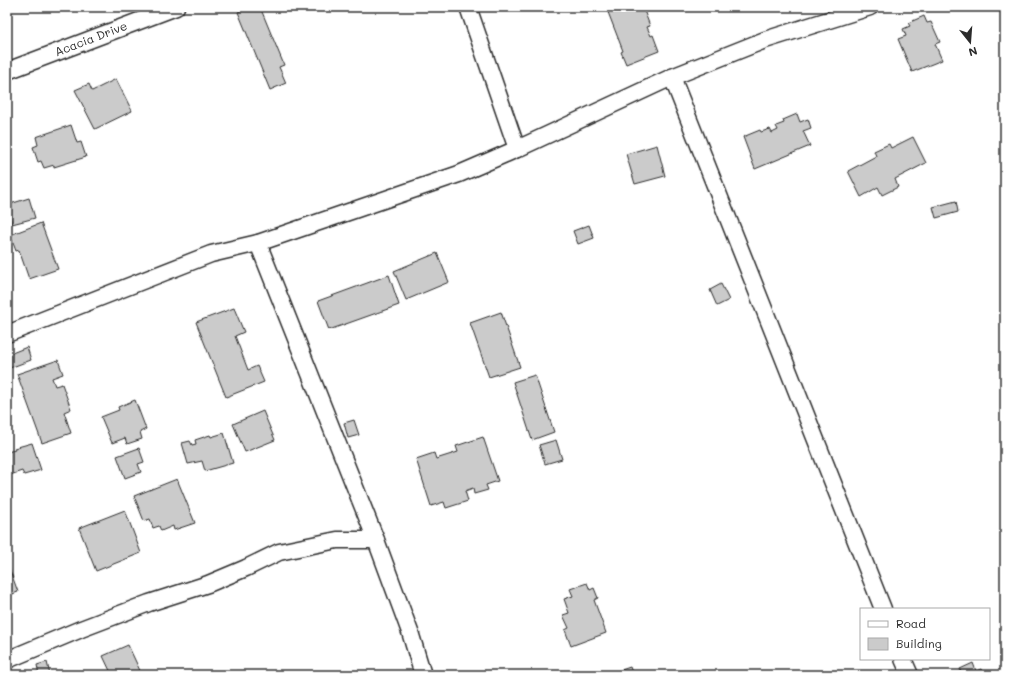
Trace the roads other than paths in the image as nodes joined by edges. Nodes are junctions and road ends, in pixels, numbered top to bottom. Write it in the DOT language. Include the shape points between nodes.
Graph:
graph roads {
  1 [pos="176,7"];
  2 [pos="468,7"];
  3 [pos="870,7"];
  4 [pos="7,71"];
  5 [pos="672,77"];
  6 [pos="517,149"];
  7 [pos="258,243"];
  8 [pos="7,334"];
  9 [pos="376,540"];
  10 [pos="883,608"];
  11 [pos="7,660"];
  12 [pos="903,660"];
  13 [pos="423,675"];
  14 [pos="910,675"];
  1 -- 4 [label="street, Acacia Drive"];
  2 -- 6 [label="street"];
  3 -- 5 [label="street" via="765,40"];
  5 -- 6 [label="street"];
  5 -- 10 [label="street"];
  6 -- 7 [label="street" via="459,174"];
  7 -- 8 [label="street" via="211,254"];
  7 -- 9 [label="street"];
  9 -- 11 [label="street" via="337,540 279,552 208,584 80,629"];
  9 -- 13 [label="street"];
  12 -- 14 [label="street"];
}
